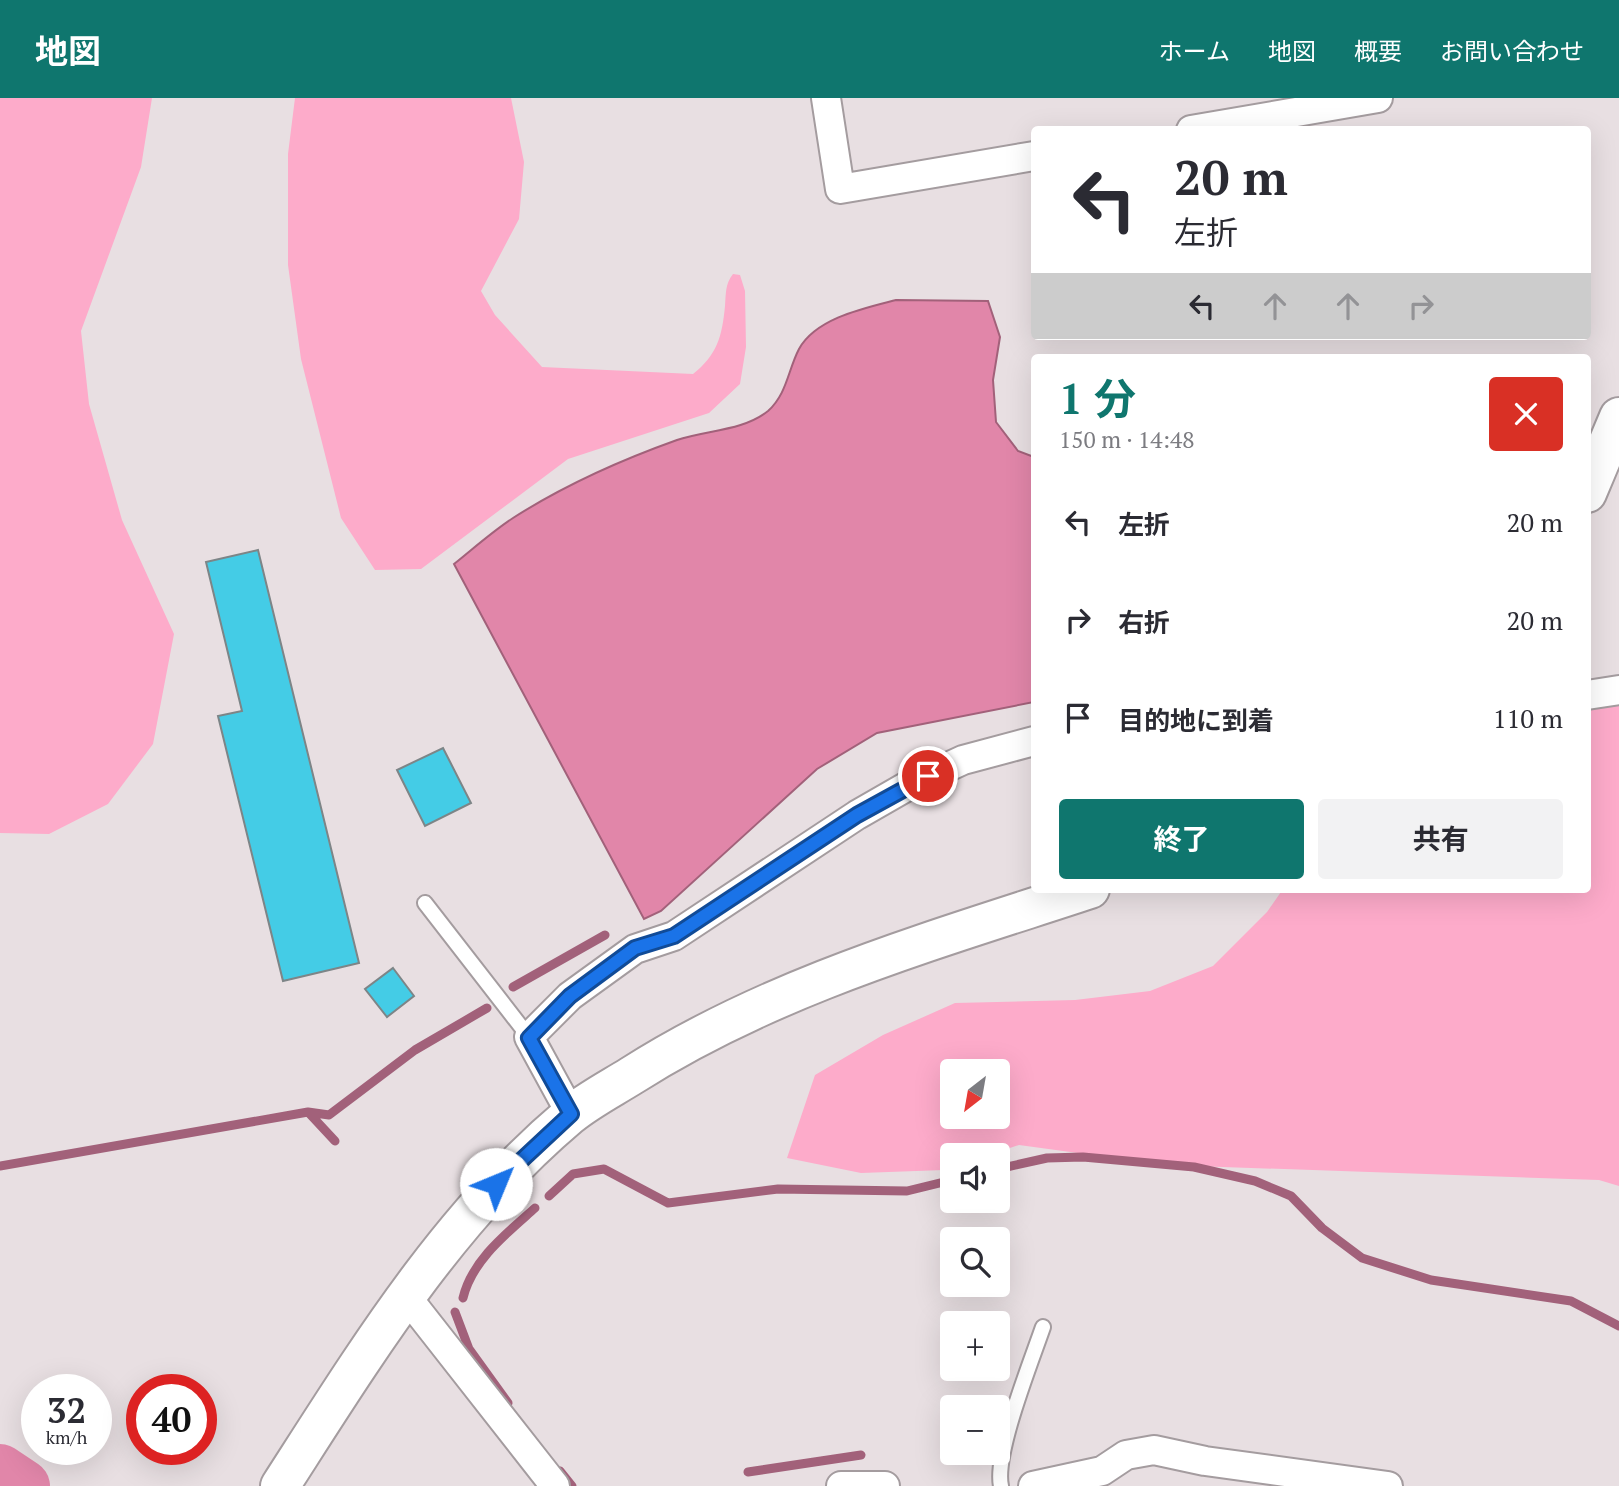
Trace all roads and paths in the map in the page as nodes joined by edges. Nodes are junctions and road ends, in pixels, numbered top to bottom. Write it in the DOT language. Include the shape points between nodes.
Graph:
graph roads {
  1 [pos="826,98"];
  2 [pos="1378,98"];
  3 [pos="1214,126"];
  4 [pos="1031,157"];
  5 [pos="1619,417"];
  6 [pos="1591,484"];
  7 [pos="1619,690"];
  8 [pos="1591,694"];
  9 [pos="1031,742"];
  10 [pos="1078,893"];
  11 [pos="425,903"];
  12 [pos="529,1038"];
  13 [pos="571,1114"];
  14 [pos="406,1296"];
  15 [pos="1042,1327"];
  16 [pos="280,1486"];
  17 [pos="555,1486"];
  18 [pos="841,1486"];
  19 [pos="885,1486"];
  20 [pos="1001,1486"];
  21 [pos="1036,1486"];
  22 [pos="1388,1486"];
  1 -- 4 [label="street" via="840,189"];
  2 -- 3 [label="street"];
  5 -- 6 [label="street"];
  7 -- 8 [label="street"];
  9 -- 12 [label="street" via="963,760 857,815 674,936 635,948 570,996"];
  10 -- 13 [label="street" via="845,970 769,1002 692,1038"];
  11 -- 12 [label="lane"];
  12 -- 13 [label="street"];
  13 -- 14 [label="street" via="469,1213"];
  14 -- 16 [label="street"];
  14 -- 17 [label="street"];
  15 -- 20 [label="lane" via="998,1474"];
  18 -- 19 [label="street"];
  21 -- 22 [label="street" via="1102,1471 1126,1455 1154,1450"];
}
